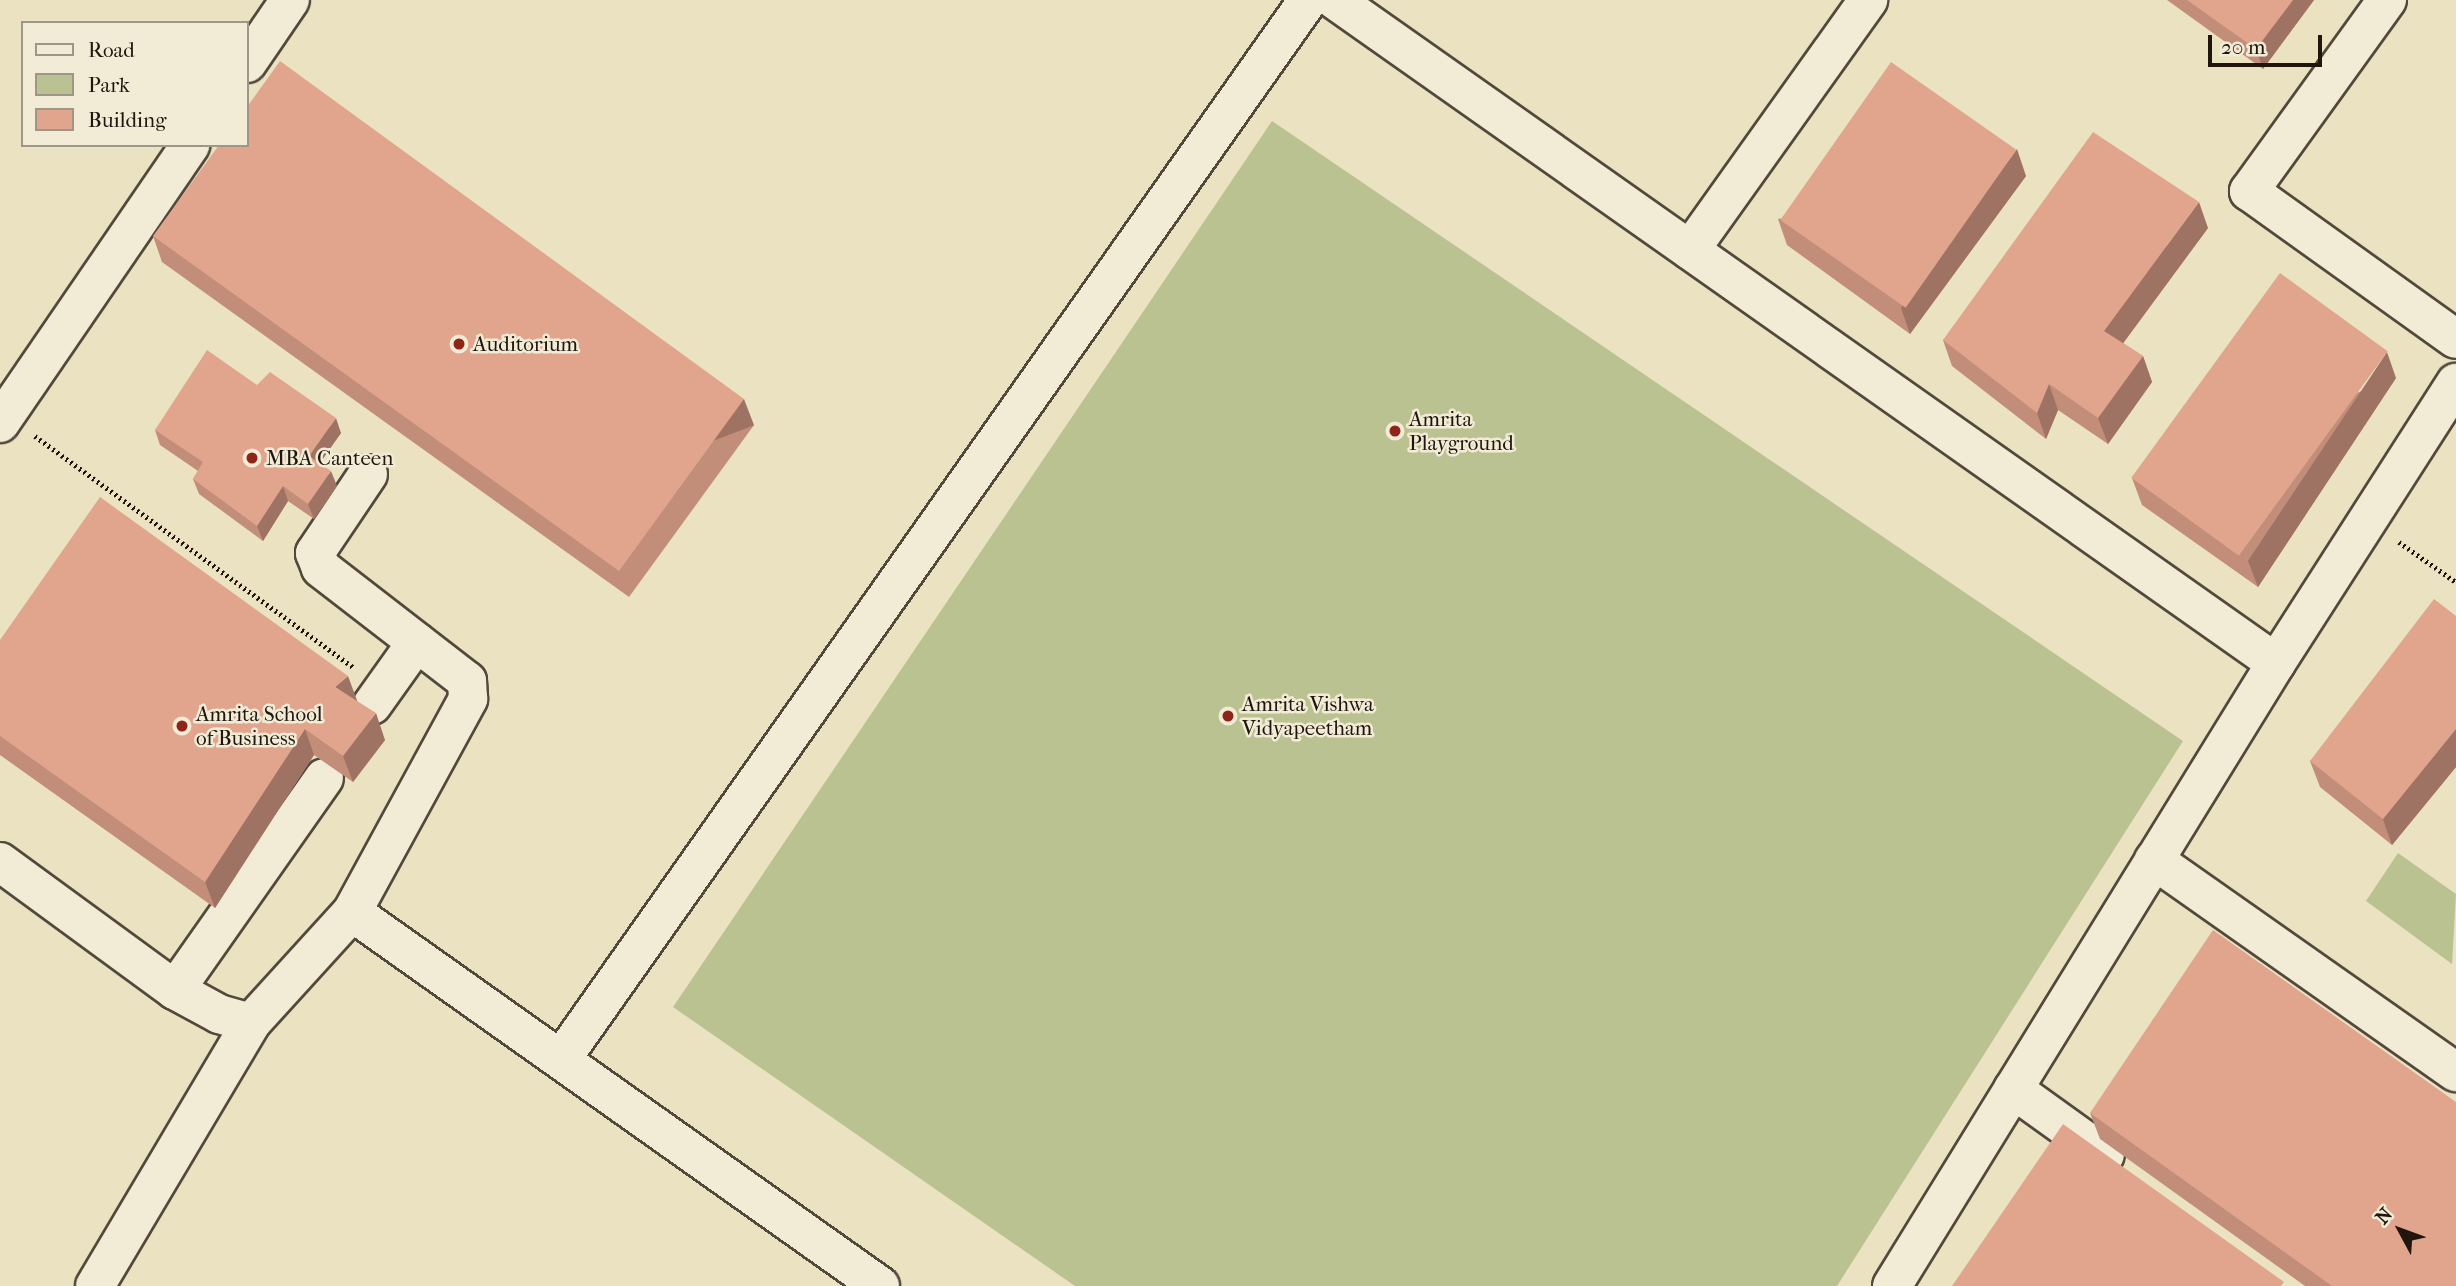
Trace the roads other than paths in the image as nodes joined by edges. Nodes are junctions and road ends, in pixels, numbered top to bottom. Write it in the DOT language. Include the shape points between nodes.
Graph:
graph roads {
  1 [pos="290,0"];
  2 [pos="1308,0"];
  3 [pos="1335,0"];
  4 [pos="1868,0"];
  5 [pos="2386,0"];
  6 [pos="248,62"];
  7 [pos="189,147"];
  8 [pos="1690,250"];
  9 [pos="2456,339"];
  10 [pos="2456,383"];
  11 [pos="3,419"];
  12 [pos="368,474"];
  13 [pos="417,642"];
  14 [pos="2276,663"];
  15 [pos="377,697"];
  16 [pos="324,778"];
  17 [pos="2154,860"];
  18 [pos="0,862"];
  19 [pos="352,912"];
  20 [pos="175,990"];
  21 [pos="251,1023"];
  22 [pos="562,1058"];
  23 [pos="2456,1072"];
  24 [pos="2013,1089"];
  25 [pos="2135,1176"];
  26 [pos="95,1286"];
  27 [pos="880,1286"];
  28 [pos="1892,1286"];
  1 -- 6 [label="street"];
  2 -- 22 [label="street"];
  3 -- 8 [label="street"];
  4 -- 8 [label="street"];
  5 -- 9 [label="street" via="2249,191"];
  7 -- 11 [label="street"];
  8 -- 14 [label="street"];
  10 -- 14 [label="street"];
  12 -- 13 [label="street" via="315,553 321,568"];
  13 -- 15 [label="street"];
  13 -- 19 [label="street" via="467,681 468,699"];
  14 -- 17 [label="street"];
  16 -- 20 [label="street"];
  17 -- 23 [label="street"];
  17 -- 24 [label="street"];
  18 -- 20 [label="street"];
  19 -- 21 [label="street"];
  19 -- 22 [label="street"];
  20 -- 21 [label="street" via="219,1014"];
  21 -- 26 [label="street"];
  22 -- 27 [label="street"];
  24 -- 25 [label="street"];
  24 -- 28 [label="street"];
}
